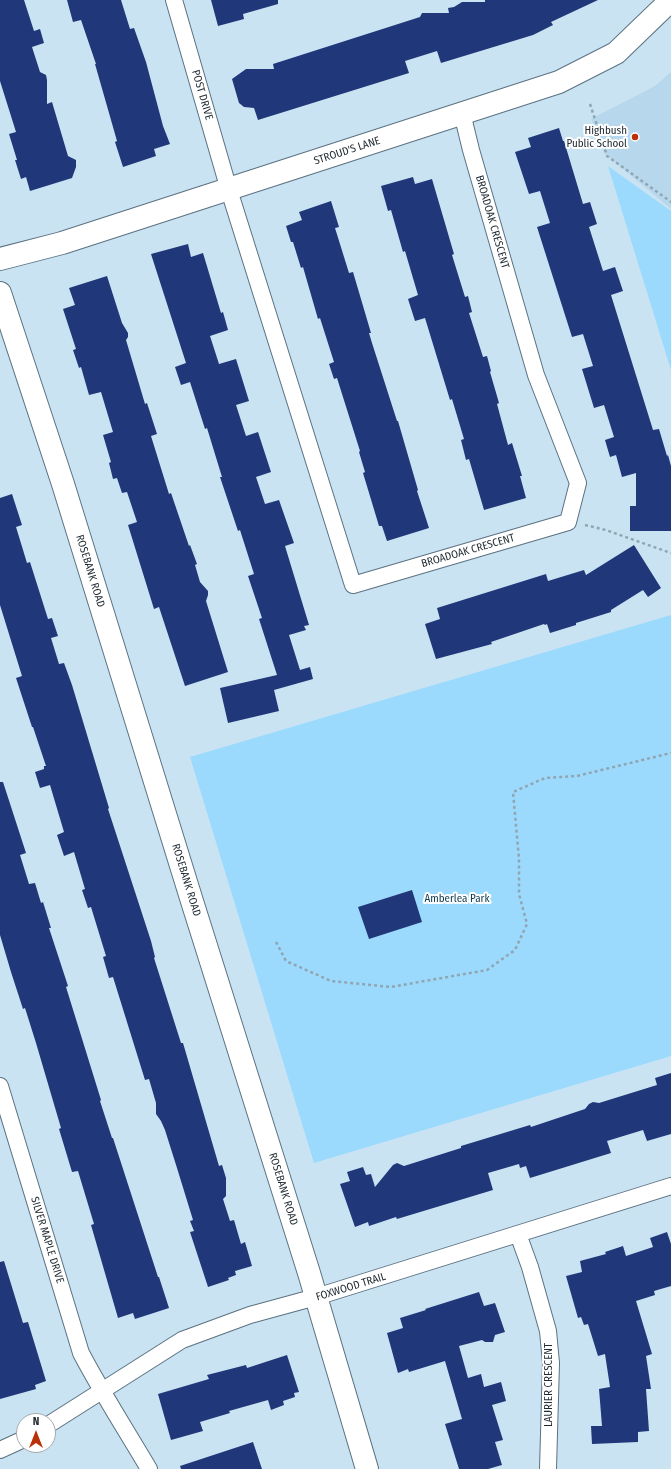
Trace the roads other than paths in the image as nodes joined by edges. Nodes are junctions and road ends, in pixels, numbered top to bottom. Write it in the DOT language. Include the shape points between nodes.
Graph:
graph roads {
  1 [pos="174,0"];
  2 [pos="671,0"];
  3 [pos="462,113"];
  4 [pos="229,190"];
  5 [pos="0,259"];
  6 [pos="0,293"];
  7 [pos="0,1086"];
  8 [pos="671,1186"];
  9 [pos="518,1234"];
  10 [pos="316,1297"];
  11 [pos="101,1391"];
  12 [pos="56,1420"];
  13 [pos="16,1443"];
  14 [pos="0,1450"];
  15 [pos="149,1469"];
  16 [pos="367,1469"];
  17 [pos="548,1469"];
  1 -- 4 [label="street, POST DRIVE"];
  2 -- 3 [label="street, STROUD'S LANE" via="616,53 559,82"];
  3 -- 4 [label="street, STROUD'S LANE"];
  3 -- 4 [label="street, BROADOAK CRESCENT" via="536,375 578,483 568,522 353,584"];
  4 -- 5 [label="street, STROUD'S LANE" via="62,243"];
  6 -- 10 [label="street, ROSEBANK ROAD" via="63,484"];
  7 -- 11 [label="street, SILVER MAPLE DRIVE" via="81,1353"];
  8 -- 9 [label="street, FOXWOOD TRAIL"];
  9 -- 10 [label="street, FOXWOOD TRAIL"];
  9 -- 17 [label="street, LAURIER CRESCENT" via="548,1331 551,1364"];
  10 -- 11 [label="street, FOXWOOD TRAIL" via="250,1316 182,1340"];
  10 -- 16 [label="street, ROSEBANK ROAD"];
  11 -- 12 [label="street, FOXWOOD TRAIL"];
  11 -- 15 [label="street, SILVER MAPLE DRIVE"];
  13 -- 14 [label="street"];
}
